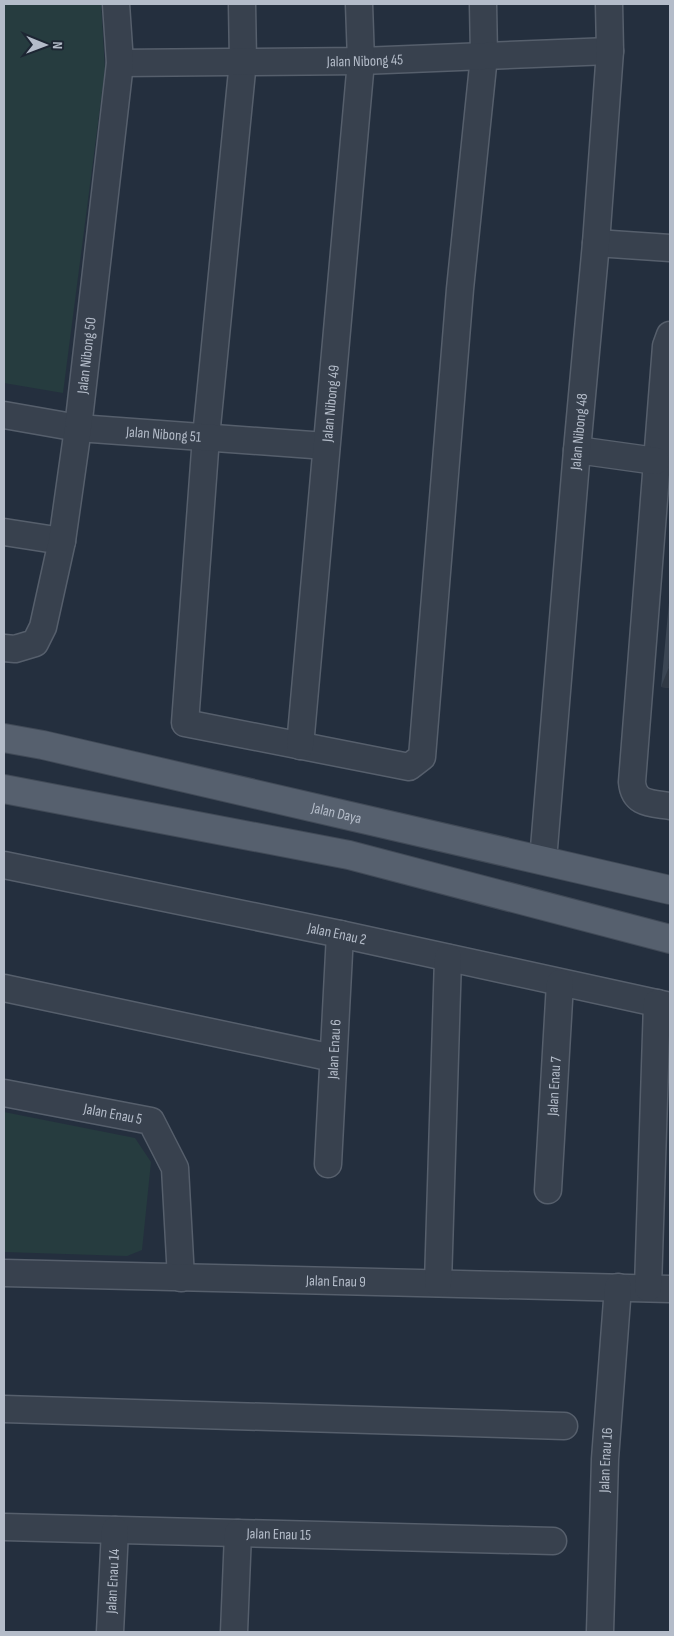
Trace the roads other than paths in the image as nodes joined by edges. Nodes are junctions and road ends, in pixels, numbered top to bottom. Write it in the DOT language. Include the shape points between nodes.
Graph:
graph roads {
  1 [pos="116,4"];
  2 [pos="242,4"];
  3 [pos="359,4"];
  4 [pos="483,4"];
  5 [pos="609,4"];
  6 [pos="610,51"];
  7 [pos="484,56"];
  8 [pos="243,61"];
  9 [pos="361,61"];
  10 [pos="120,64"];
  11 [pos="596,242"];
  12 [pos="670,248"];
  13 [pos="670,335"];
  14 [pos="4,415"];
  15 [pos="78,428"];
  16 [pos="206,437"];
  17 [pos="326,446"];
  18 [pos="577,450"];
  19 [pos="656,461"];
  20 [pos="4,532"];
  21 [pos="62,541"];
  22 [pos="4,648"];
  23 [pos="4,738"];
  24 [pos="300,746"];
  25 [pos="4,789"];
  26 [pos="670,806"];
  27 [pos="543,860"];
  28 [pos="4,865"];
  29 [pos="670,890"];
  30 [pos="340,934"];
  31 [pos="670,939"];
  32 [pos="448,958"];
  33 [pos="560,983"];
  34 [pos="4,988"];
  35 [pos="664,1005"];
  36 [pos="333,1058"];
  37 [pos="4,1093"];
  38 [pos="328,1164"];
  39 [pos="548,1190"];
  40 [pos="4,1273"];
  41 [pos="181,1278"];
  42 [pos="438,1283"];
  43 [pos="618,1287"];
  44 [pos="659,1288"];
  45 [pos="4,1409"];
  46 [pos="564,1426"];
  47 [pos="4,1527"];
  48 [pos="114,1530"];
  49 [pos="238,1533"];
  50 [pos="553,1541"];
  51 [pos="110,1632"];
  52 [pos="234,1632"];
  53 [pos="600,1632"];
  1 -- 10 [label="street, Jalan Nibong 50"];
  2 -- 8 [label="street"];
  3 -- 9 [label="street, Jalan Nibong 49"];
  4 -- 7 [label="street"];
  5 -- 6 [label="street, Jalan Nibong 48"];
  6 -- 7 [label="street, Jalan Nibong 45"];
  6 -- 11 [label="street, Jalan Nibong 48"];
  7 -- 9 [label="street, Jalan Nibong 45"];
  7 -- 24 [label="street" via="460,289 422,757 409,767"];
  8 -- 9 [label="street, Jalan Nibong 45"];
  8 -- 10 [label="street, Jalan Nibong 45"];
  8 -- 16 [label="street"];
  9 -- 17 [label="street, Jalan Nibong 49"];
  10 -- 15 [label="street, Jalan Nibong 50"];
  11 -- 12 [label="street"];
  11 -- 18 [label="street, Jalan Nibong 48"];
  13 -- 19 [label="street" via="666,346"];
  14 -- 15 [label="street, Jalan Nibong 51"];
  15 -- 16 [label="street, Jalan Nibong 51"];
  15 -- 21 [label="street, Jalan Nibong 50"];
  16 -- 17 [label="street, Jalan Nibong 51"];
  16 -- 24 [label="street" via="185,723"];
  17 -- 24 [label="street, Jalan Nibong 49"];
  18 -- 19 [label="street"];
  18 -- 27 [label="street, Jalan Nibong 48"];
  19 -- 26 [label="street" via="632,782 636,796 642,800"];
  20 -- 21 [label="street"];
  21 -- 22 [label="street, Jalan Nibong 50" via="43,627 35,643 15,649"];
  23 -- 27 [label="main road, Jalan Daya"];
  25 -- 31 [label="main road" via="349,855"];
  27 -- 29 [label="main road, Jalan Daya"];
  28 -- 30 [label="street, Jalan Enau 2"];
  30 -- 32 [label="street, Jalan Enau 2"];
  30 -- 36 [label="street, Jalan Enau 6"];
  32 -- 33 [label="street, Jalan Enau 2"];
  32 -- 42 [label="street"];
  33 -- 35 [label="street, Jalan Enau 2"];
  33 -- 39 [label="street, Jalan Enau 7"];
  34 -- 36 [label="street"];
  35 -- 44 [label="street"];
  36 -- 38 [label="street, Jalan Enau 6"];
  37 -- 41 [label="street, Jalan Enau 5" via="151,1121 174,1168"];
  40 -- 41 [label="street, Jalan Enau 9"];
  41 -- 42 [label="street, Jalan Enau 9"];
  42 -- 43 [label="street, Jalan Enau 9"];
  43 -- 44 [label="street, Jalan Enau 9"];
  43 -- 53 [label="street, Jalan Enau 16" via="605,1459"];
  45 -- 46 [label="street"];
  47 -- 48 [label="street, Jalan Enau 15"];
  48 -- 49 [label="street, Jalan Enau 15"];
  48 -- 51 [label="street, Jalan Enau 14"];
  49 -- 50 [label="street, Jalan Enau 15"];
  49 -- 52 [label="street"];
}
